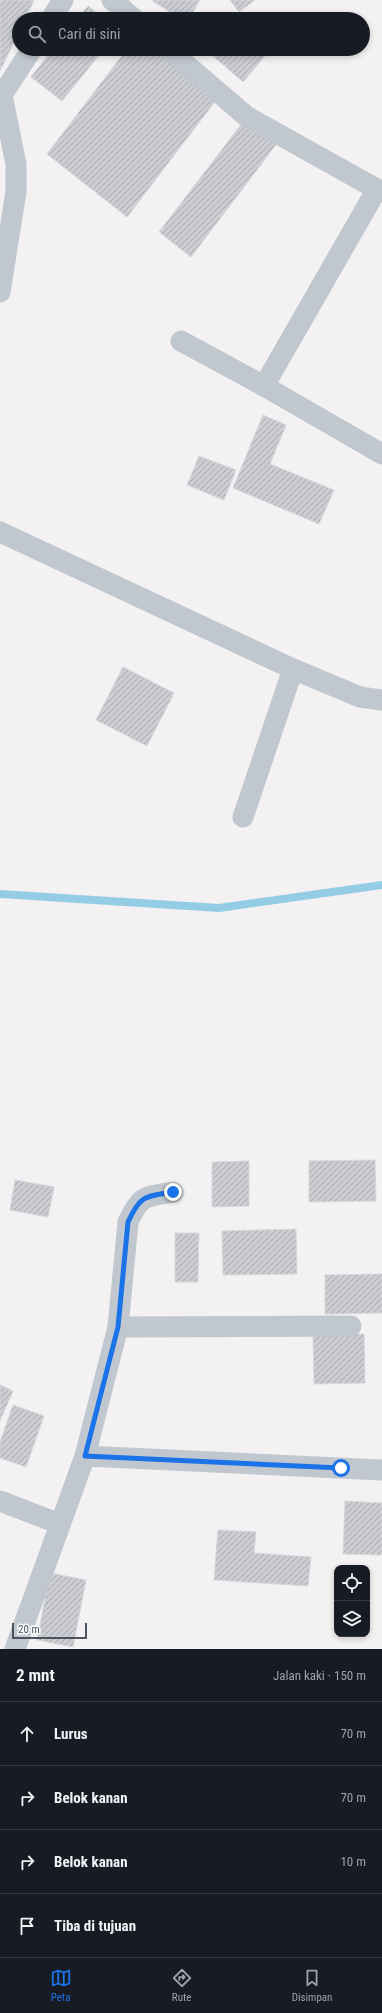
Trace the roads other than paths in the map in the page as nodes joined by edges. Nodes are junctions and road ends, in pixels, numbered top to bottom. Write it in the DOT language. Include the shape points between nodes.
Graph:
graph roads {
  1 [pos="63,0"];
  2 [pos="112,0"];
  3 [pos="55,12"];
  4 [pos="126,12"];
  5 [pos="27,56"];
  6 [pos="176,56"];
  7 [pos="1,97"];
  8 [pos="380,190"];
  9 [pos="0,292"];
  10 [pos="181,342"];
  11 [pos="264,386"];
  12 [pos="382,454"];
  13 [pos="0,532"];
  14 [pos="293,669"];
  15 [pos="382,700"];
  16 [pos="243,817"];
  17 [pos="173,1192"];
  18 [pos="351,1326"];
  19 [pos="118,1327"];
  20 [pos="85,1456"];
  21 [pos="382,1470"];
  22 [pos="0,1501"];
  23 [pos="60,1524"];
  24 [pos="15,1649"];
  1 -- 3 [label="street"];
  2 -- 4 [label="street"];
  5 -- 7 [label="street"];
  6 -- 8 [label="street" via="246,116"];
  7 -- 9 [label="street" via="16,164 16,192"];
  8 -- 11 [label="street"];
  10 -- 11 [label="street"];
  11 -- 12 [label="street"];
  13 -- 14 [label="street"];
  14 -- 15 [label="street" via="360,697"];
  14 -- 16 [label="street"];
  17 -- 19 [label="street" via="144,1197 134,1208 128,1222"];
  18 -- 19 [label="street"];
  19 -- 20 [label="street"];
  20 -- 21 [label="street"];
  20 -- 23 [label="street"];
  22 -- 23 [label="street"];
  23 -- 24 [label="street"];
}
